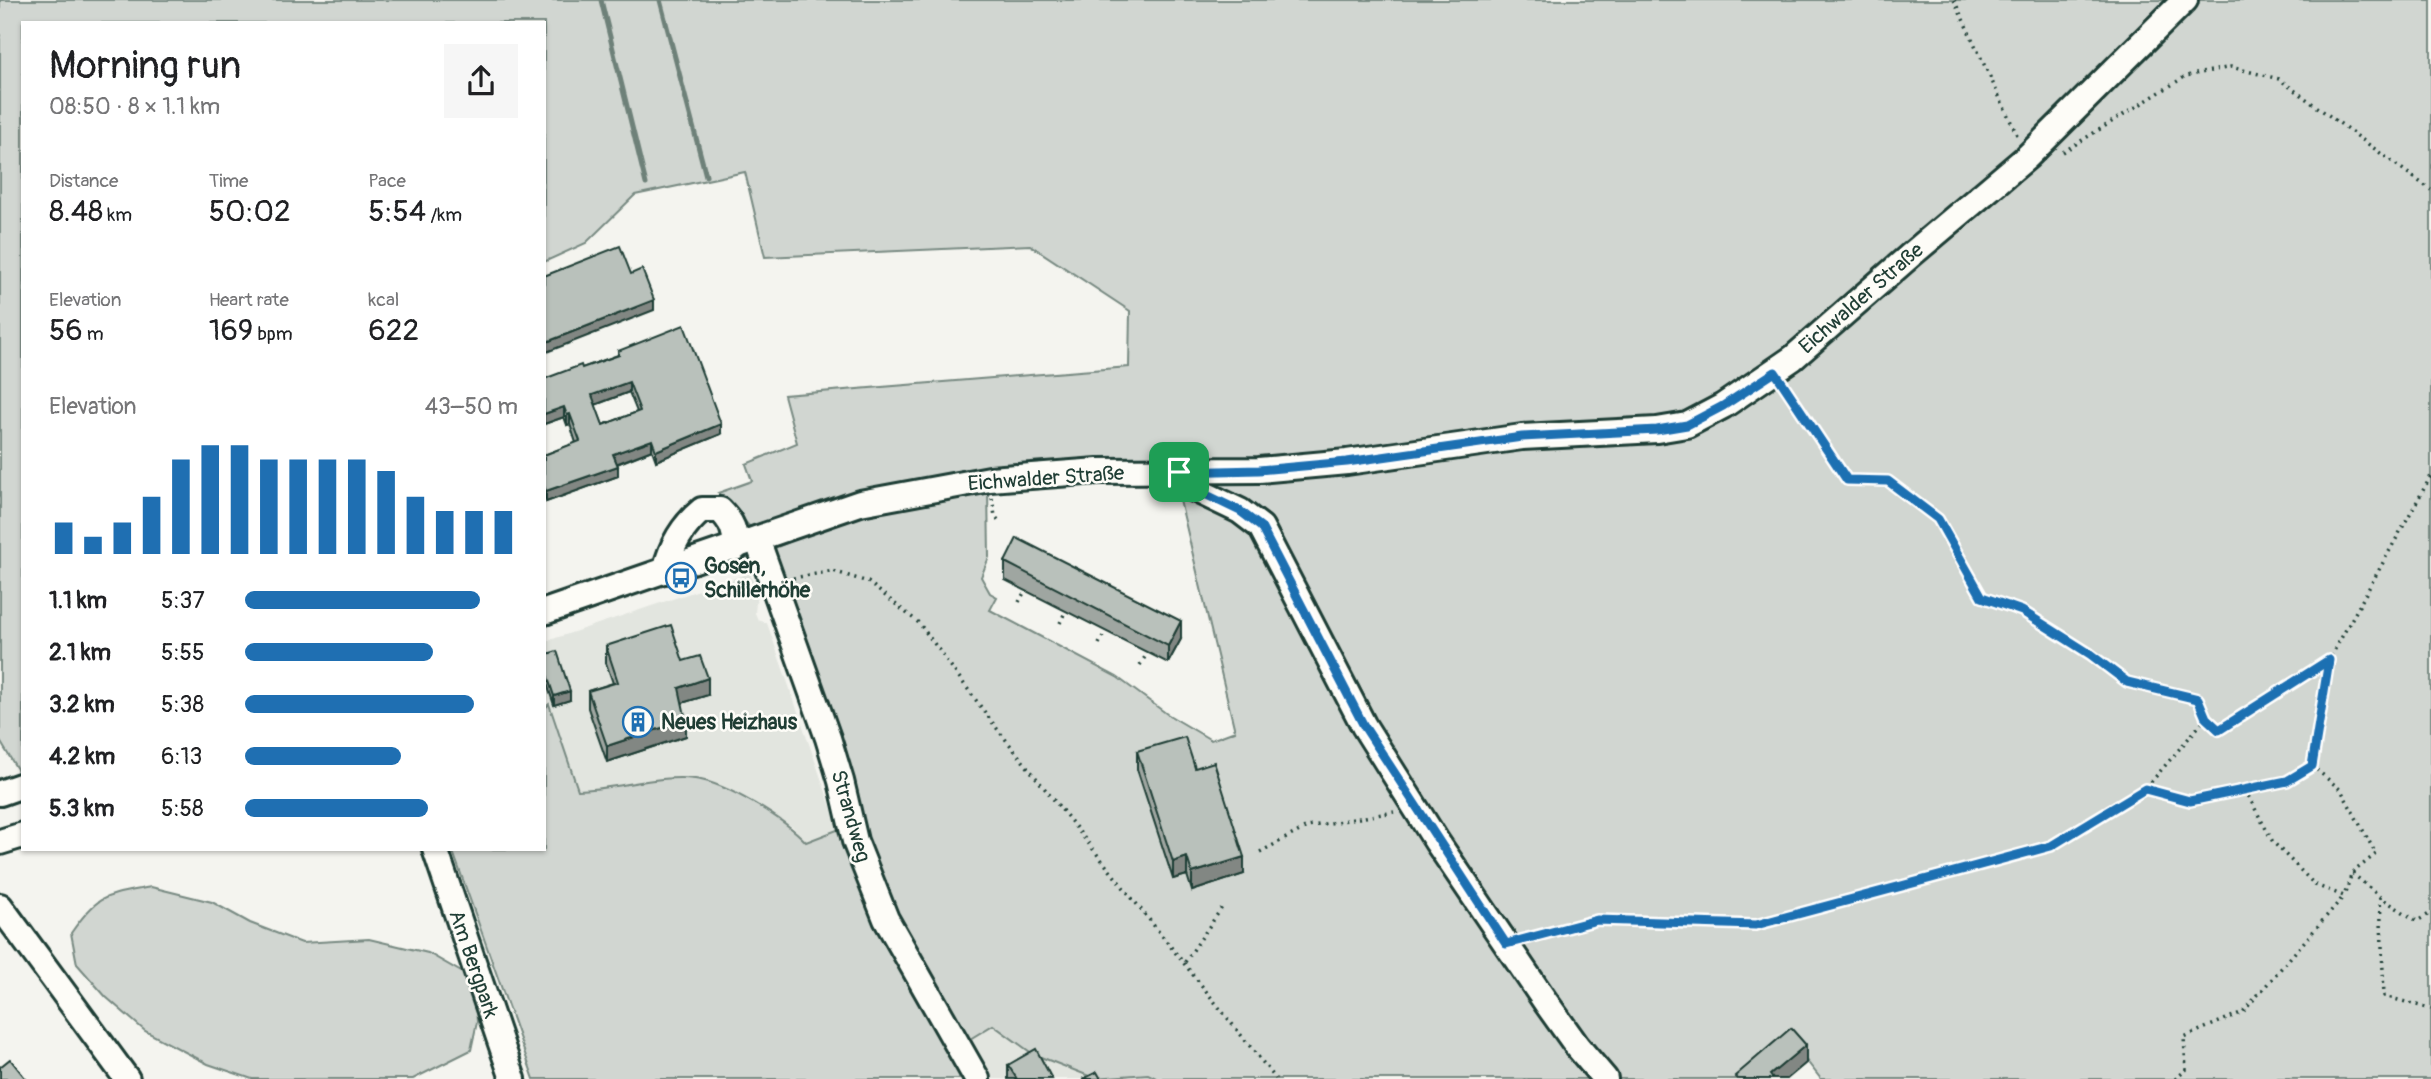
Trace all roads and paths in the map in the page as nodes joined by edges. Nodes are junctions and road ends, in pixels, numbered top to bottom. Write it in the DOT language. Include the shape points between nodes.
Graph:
graph roads {
  1 [pos="1954,0"];
  2 [pos="2177,9"];
  3 [pos="2027,157"];
  4 [pos="2431,191"];
  5 [pos="1775,372"];
  6 [pos="1179,472"];
  7 [pos="2431,476"];
  8 [pos="746,544"];
  9 [pos="665,571"];
  10 [pos="769,576"];
  11 [pos="1026,589"];
  12 [pos="1019,602"];
  13 [pos="1066,610"];
  14 [pos="546,611"];
  15 [pos="1060,623"];
  16 [pos="1106,630"];
  17 [pos="1099,644"];
  18 [pos="1148,652"];
  19 [pos="2329,660"];
  20 [pos="1140,665"];
  21 [pos="2206,718"];
  22 [pos="2312,766"];
  23 [pos="21,786"];
  24 [pos="2145,789"];
  25 [pos="2245,790"];
  26 [pos="0,793"];
  27 [pos="1416,808"];
  28 [pos="21,836"];
  29 [pos="0,842"];
  30 [pos="436,851"];
  31 [pos="1260,852"];
  32 [pos="2353,873"];
  33 [pos="2344,896"];
  34 [pos="2380,897"];
  35 [pos="0,906"];
  36 [pos="1223,906"];
  37 [pos="2431,913"];
  38 [pos="1506,944"];
  39 [pos="1185,962"];
  40 [pos="2431,1009"];
  41 [pos="127,1079"];
  42 [pos="513,1079"];
  43 [pos="976,1079"];
  44 [pos="1276,1079"];
  45 [pos="1605,1079"];
  46 [pos="2175,1079"];
  1 -- 3 [label="path"];
  2 -- 3 [label="street, Eichwalder Straße"];
  3 -- 4 [label="path" via="2064,152 2186,76 2231,67 2279,79"];
  3 -- 5 [label="street, Eichwalder Straße"];
  5 -- 6 [label="street, Eichwalder Straße" via="1687,425 1522,437 1347,462"];
  5 -- 21 [label="path" via="1847,480 1888,481 1938,519 1982,597 2022,611 2127,682 2198,699"];
  6 -- 8 [label="street, Eichwalder Straße" via="1098,471 990,479 860,503"];
  6 -- 27 [label="street" via="1188,486 1240,511 1261,527 1364,726"];
  7 -- 19 [label="path"];
  8 -- 9 [label="street, Eichwalder Straße"];
  8 -- 9 [label="street, Strandweg" via="720,510 702,510 688,521 669,553"];
  8 -- 10 [label="street, Strandweg"];
  9 -- 14 [label="street, Eichwalder Straße"];
  10 -- 39 [label="path" via="799,578 833,571 867,582 919,623 995,726"];
  10 -- 43 [label="street, Strandweg" via="831,748 855,841 886,919"];
  11 -- 12 [label="path"];
  13 -- 15 [label="path"];
  16 -- 17 [label="path"];
  18 -- 20 [label="path"];
  19 -- 21 [label="path" via="2219,730"];
  19 -- 22 [label="path"];
  21 -- 24 [label="path"];
  22 -- 25 [label="path" via="2287,781"];
  22 -- 32 [label="path" via="2341,790 2376,854"];
  23 -- 26 [label="street"];
  24 -- 25 [label="path" via="2190,801"];
  24 -- 38 [label="path" via="2051,846 1756,925 1597,920"];
  25 -- 33 [label="path" via="2273,842 2315,885"];
  27 -- 31 [label="path" via="1307,827"];
  27 -- 38 [label="street"];
  28 -- 29 [label="street"];
  30 -- 42 [label="street, Am Bergpark"];
  32 -- 33 [label="path"];
  32 -- 34 [label="path"];
  33 -- 46 [label="path" via="2243,1012 2184,1037 2186,1070"];
  34 -- 37 [label="path" via="2417,921"];
  34 -- 40 [label="path" via="2384,996"];
  35 -- 41 [label="street"];
  36 -- 39 [label="path"];
  38 -- 45 [label="street"];
  39 -- 44 [label="path"];
}
